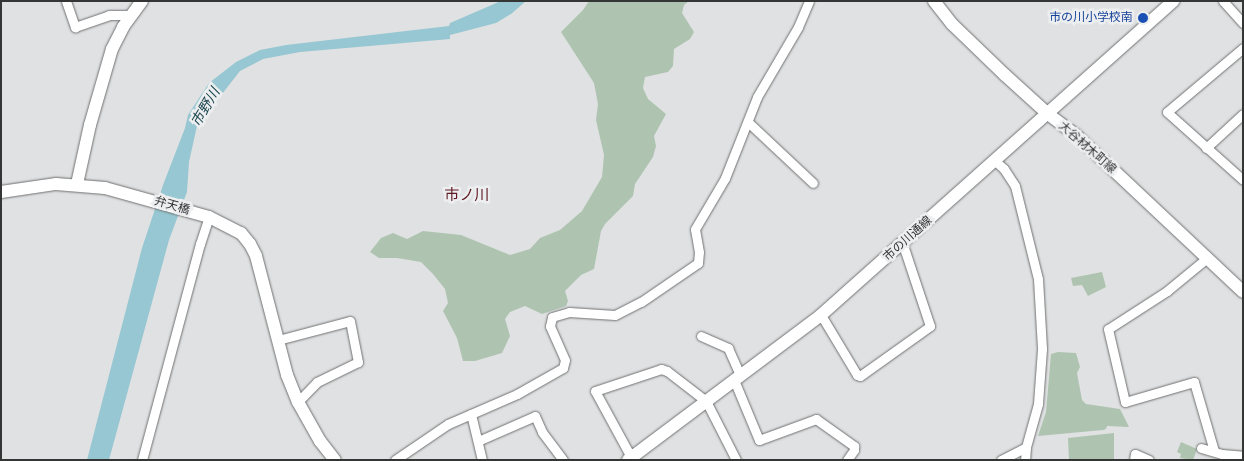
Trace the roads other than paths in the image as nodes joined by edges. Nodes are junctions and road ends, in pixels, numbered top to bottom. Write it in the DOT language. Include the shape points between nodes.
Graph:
graph roads {
  1 [pos="66,1"];
  2 [pos="142,1"];
  3 [pos="809,1"];
  4 [pos="934,1"];
  5 [pos="1174,1"];
  6 [pos="1223,1"];
  7 [pos="132,15"];
  8 [pos="1243,23"];
  9 [pos="1243,48"];
  10 [pos="1048,114"];
  11 [pos="1243,114"];
  12 [pos="748,122"];
  13 [pos="1206,148"];
  14 [pos="994,160"];
  15 [pos="1241,176"];
  16 [pos="813,183"];
  17 [pos="77,184"];
  18 [pos="1,192"];
  19 [pos="209,217"];
  20 [pos="903,245"];
  21 [pos="1207,258"];
  22 [pos="1243,292"];
  23 [pos="821,315"];
  24 [pos="701,336"];
  25 [pos="278,340"];
  26 [pos="737,378"];
  27 [pos="706,401"];
  28 [pos="298,402"];
  29 [pos="471,414"];
  30 [pos="478,441"];
  31 [pos="1026,446"];
  32 [pos="1202,448"];
  33 [pos="1214,451"];
  34 [pos="1243,456"];
  35 [pos="629,459"];
  36 [pos="142,460"];
  37 [pos="335,460"];
  38 [pos="395,460"];
  39 [pos="482,460"];
  40 [pos="563,460"];
  41 [pos="736,460"];
  42 [pos="847,460"];
  43 [pos="1001,460"];
  44 [pos="1024,460"];
  45 [pos="1134,460"];
  46 [pos="1148,460"];
  1 -- 7 [label="street" via="75,27 109,15"];
  2 -- 7 [label="street"];
  3 -- 12 [label="street" via="798,27 757,97"];
  4 -- 10 [label="street, 大谷材木町線" via="952,24"];
  5 -- 10 [label="street, 市の川通線"];
  6 -- 8 [label="street"];
  7 -- 17 [label="street" via="112,49"];
  9 -- 13 [label="street" via="1167,112"];
  10 -- 14 [label="street, 市の川通線"];
  10 -- 21 [label="street, 大谷材木町線" via="1076,135"];
  11 -- 13 [label="street"];
  12 -- 16 [label="street"];
  12 -- 29 [label="street" via="725,178 695,229 698,263 640,302 615,314 569,312 552,317 550,326 565,360 563,368 517,394"];
  13 -- 15 [label="street"];
  14 -- 20 [label="street, 市の川通線"];
  14 -- 31 [label="street" via="1015,186 1038,279 1042,349 1038,404"];
  17 -- 18 [label="street, 弁天橋"];
  17 -- 19 [label="street, 弁天橋" via="136,196"];
  19 -- 25 [label="street, 弁天橋" via="229,225 250,244"];
  19 -- 36 [label="street"];
  20 -- 23 [label="street, 市の川通線"];
  20 -- 23 [label="street" via="930,326 860,376"];
  21 -- 22 [label="street, 大谷材木町線"];
  21 -- 33 [label="street" via="1168,291 1108,329 1125,402 1194,382"];
  23 -- 26 [label="street, 市の川通線"];
  24 -- 26 [label="street" via="728,348"];
  25 -- 28 [label="street, 弁天橋"];
  25 -- 28 [label="street" via="350,321 358,362 317,382"];
  26 -- 27 [label="street, 市の川通線"];
  26 -- 42 [label="street" via="759,440 816,419 854,446"];
  27 -- 35 [label="street, 市の川通線"];
  27 -- 35 [label="street" via="661,369 595,392"];
  27 -- 41 [label="street"];
  28 -- 37 [label="street, 弁天橋"];
  29 -- 30 [label="street"];
  29 -- 38 [label="street" via="448,424"];
  30 -- 39 [label="street"];
  30 -- 40 [label="street" via="535,416 542,432"];
  31 -- 43 [label="street"];
  31 -- 44 [label="street"];
  32 -- 33 [label="street"];
  33 -- 34 [label="street"];
  45 -- 46 [label="street" via="1135,454"];
}
